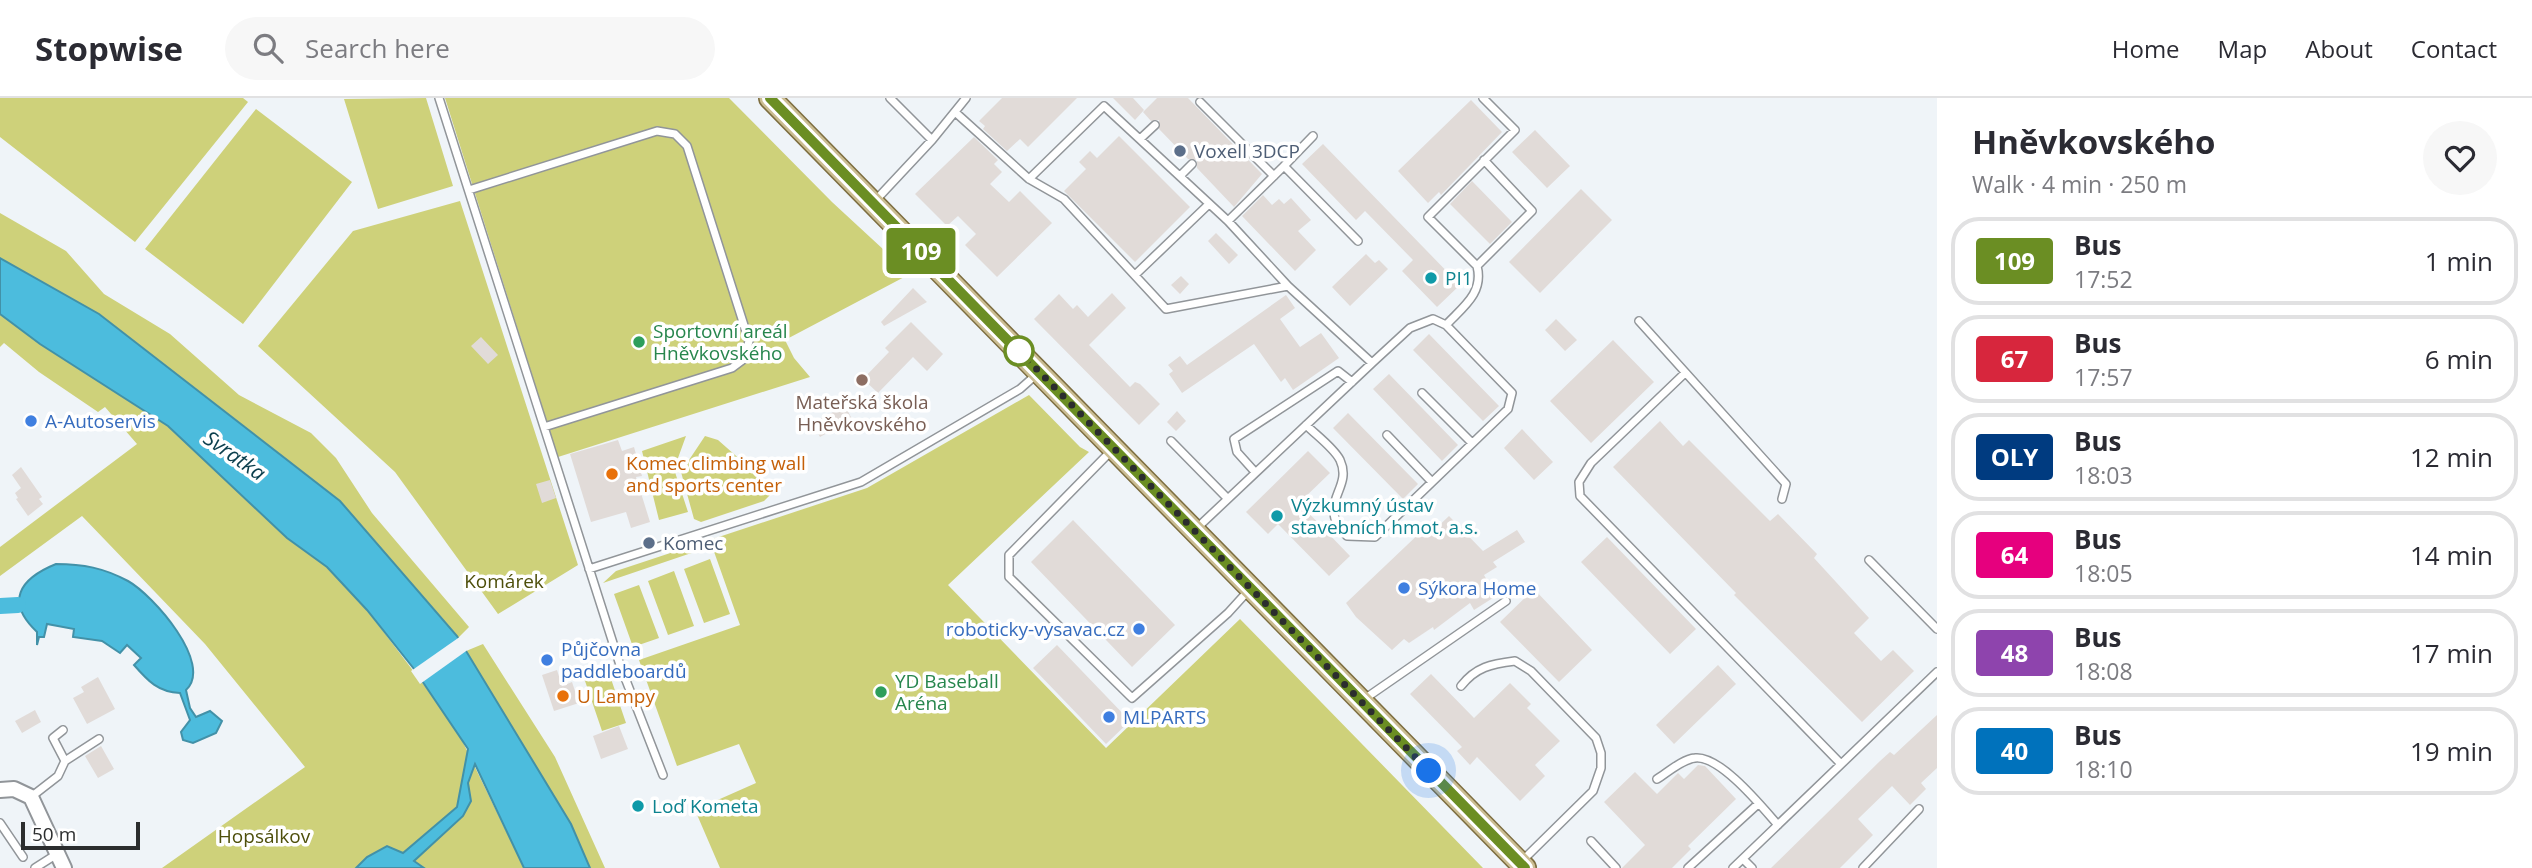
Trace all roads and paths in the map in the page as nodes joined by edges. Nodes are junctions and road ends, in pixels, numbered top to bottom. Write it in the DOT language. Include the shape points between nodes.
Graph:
graph roads {
  1 [pos="439,98"];
  2 [pos="770,98"];
  3 [pos="890,98"];
  4 [pos="966,98"];
  5 [pos="1098,98"];
  6 [pos="1483,98"];
  7 [pos="1200,102"];
  8 [pos="1104,106"];
  9 [pos="955,112"];
  10 [pos="1155,125"];
  11 [pos="1313,136"];
  12 [pos="1140,139"];
  13 [pos="933,140"];
  14 [pos="1484,160"];
  15 [pos="1192,163"];
  16 [pos="1284,166"];
  17 [pos="1180,176"];
  18 [pos="1274,176"];
  19 [pos="1029,179"];
  20 [pos="469,190"];
  21 [pos="873,202"];
  22 [pos="1209,204"];
  23 [pos="1228,221"];
  24 [pos="1358,241"];
  25 [pos="1477,266"];
  26 [pos="1135,275"];
  27 [pos="1288,286"];
  28 [pos="1639,321"];
  29 [pos="1446,325"];
  30 [pos="1372,363"];
  31 [pos="1039,372"];
  32 [pos="1685,373"];
  33 [pos="1352,382"];
  34 [pos="1422,393"];
  35 [pos="1306,425"];
  36 [pos="544,427"];
  37 [pos="1387,435"];
  38 [pos="1171,441"];
  39 [pos="1472,443"];
  40 [pos="1114,448"];
  41 [pos="1255,472"];
  42 [pos="1432,482"];
  43 [pos="1227,498"];
  44 [pos="1782,499"];
  45 [pos="1195,530"];
  46 [pos="1869,560"];
  47 [pos="589,569"];
  48 [pos="1251,588"];
  49 [pos="1506,601"];
  50 [pos="1937,629"];
  51 [pos="1937,672"];
  52 [pos="1461,686"];
  53 [pos="1362,701"];
  54 [pos="63,730"];
  55 [pos="99,739"];
  56 [pos="65,761"];
  57 [pos="1840,763"];
  58 [pos="663,775"];
  59 [pos="1657,779"];
  60 [pos="0,790"];
  61 [pos="32,797"];
  62 [pos="1758,804"];
  63 [pos="1919,809"];
  64 [pos="0,823"];
  65 [pos="1778,825"];
  66 [pos="1591,841"];
  67 [pos="58,854"];
  68 [pos="23,857"];
  69 [pos="1742,859"];
  70 [pos="1522,866"];
  71 [pos="35,868"];
  72 [pos="64,868"];
  73 [pos="1616,868"];
  74 [pos="1688,868"];
  75 [pos="1733,868"];
  76 [pos="1752,868"];
  77 [pos="1863,868"];
  1 -- 20 [label="lane"];
  2 -- 21 [label="main road"];
  3 -- 13 [label="lane"];
  4 -- 9 [label="lane"];
  5 -- 8 [label="lane"];
  6 -- 14 [label="lane" via="1515,130"];
  7 -- 18 [label="lane"];
  8 -- 12 [label="lane"];
  8 -- 19 [label="lane"];
  9 -- 13 [label="lane"];
  9 -- 19 [label="lane"];
  10 -- 12 [label="lane"];
  11 -- 16 [label="lane"];
  12 -- 17 [label="lane"];
  13 -- 21 [label="lane"];
  14 -- 25 [label="lane" via="1532,211"];
  14 -- 25 [label="lane" via="1428,217"];
  15 -- 17 [label="lane"];
  16 -- 18 [label="lane"];
  16 -- 24 [label="lane"];
  17 -- 22 [label="lane"];
  18 -- 23 [label="lane"];
  19 -- 26 [label="lane" via="1064,199"];
  20 -- 36 [label="lane"];
  20 -- 36 [label="lane" via="657,131 674,134 687,146 750,341 744,359 732,368"];
  21 -- 31 [label="main road"];
  22 -- 23 [label="lane"];
  22 -- 26 [label="lane"];
  23 -- 27 [label="lane"];
  25 -- 29 [label="lane" via="1481,279 1477,292"];
  26 -- 27 [label="lane" via="1166,309"];
  27 -- 30 [label="lane"];
  28 -- 32 [label="lane"];
  29 -- 30 [label="lane" via="1433,319 1410,328"];
  29 -- 39 [label="lane" via="1512,394 1508,409"];
  30 -- 33 [label="lane"];
  31 -- 40 [label="main road"];
  31 -- 47 [label="lane" via="1020,389 861,482"];
  32 -- 44 [label="lane" via="1786,484"];
  32 -- 57 [label="lane" via="1591,463 1579,482 1580,496"];
  33 -- 35 [label="lane"];
  33 -- 41 [label="lane" via="1338,371 1234,439 1237,452"];
  34 -- 39 [label="lane"];
  35 -- 41 [label="lane"];
  35 -- 42 [label="lane" via="1340,460 1343,475 1332,514 1347,536 1375,537"];
  36 -- 47 [label="lane"];
  37 -- 42 [label="lane"];
  38 -- 43 [label="lane"];
  39 -- 42 [label="lane"];
  40 -- 45 [label="main road"];
  40 -- 48 [label="lane" via="1009,555 1009,577 1132,698"];
  41 -- 43 [label="lane"];
  43 -- 45 [label="lane"];
  45 -- 48 [label="main road"];
  46 -- 50 [label="lane"];
  47 -- 58 [label="lane"];
  48 -- 53 [label="main road"];
  49 -- 53 [label="lane"];
  51 -- 57 [label="lane"];
  52 -- 70 [label="lane" via="1486,665 1515,661 1531,671 1596,738 1601,768 1593,791"];
  53 -- 70 [label="main road"];
  54 -- 56 [label="lane" via="53,738"];
  55 -- 56 [label="lane"];
  56 -- 61 [label="lane" via="58,776"];
  57 -- 65 [label="lane"];
  59 -- 62 [label="lane" via="1692,757 1705,758"];
  60 -- 61 [label="street" via="14,789"];
  61 -- 67 [label="street"];
  62 -- 65 [label="lane"];
  62 -- 74 [label="lane"];
  63 -- 77 [label="lane"];
  64 -- 68 [label="lane"];
  65 -- 69 [label="lane"];
  66 -- 73 [label="lane"];
  67 -- 71 [label="lane"];
  67 -- 72 [label="street"];
  69 -- 75 [label="lane"];
  69 -- 76 [label="lane"];
}
